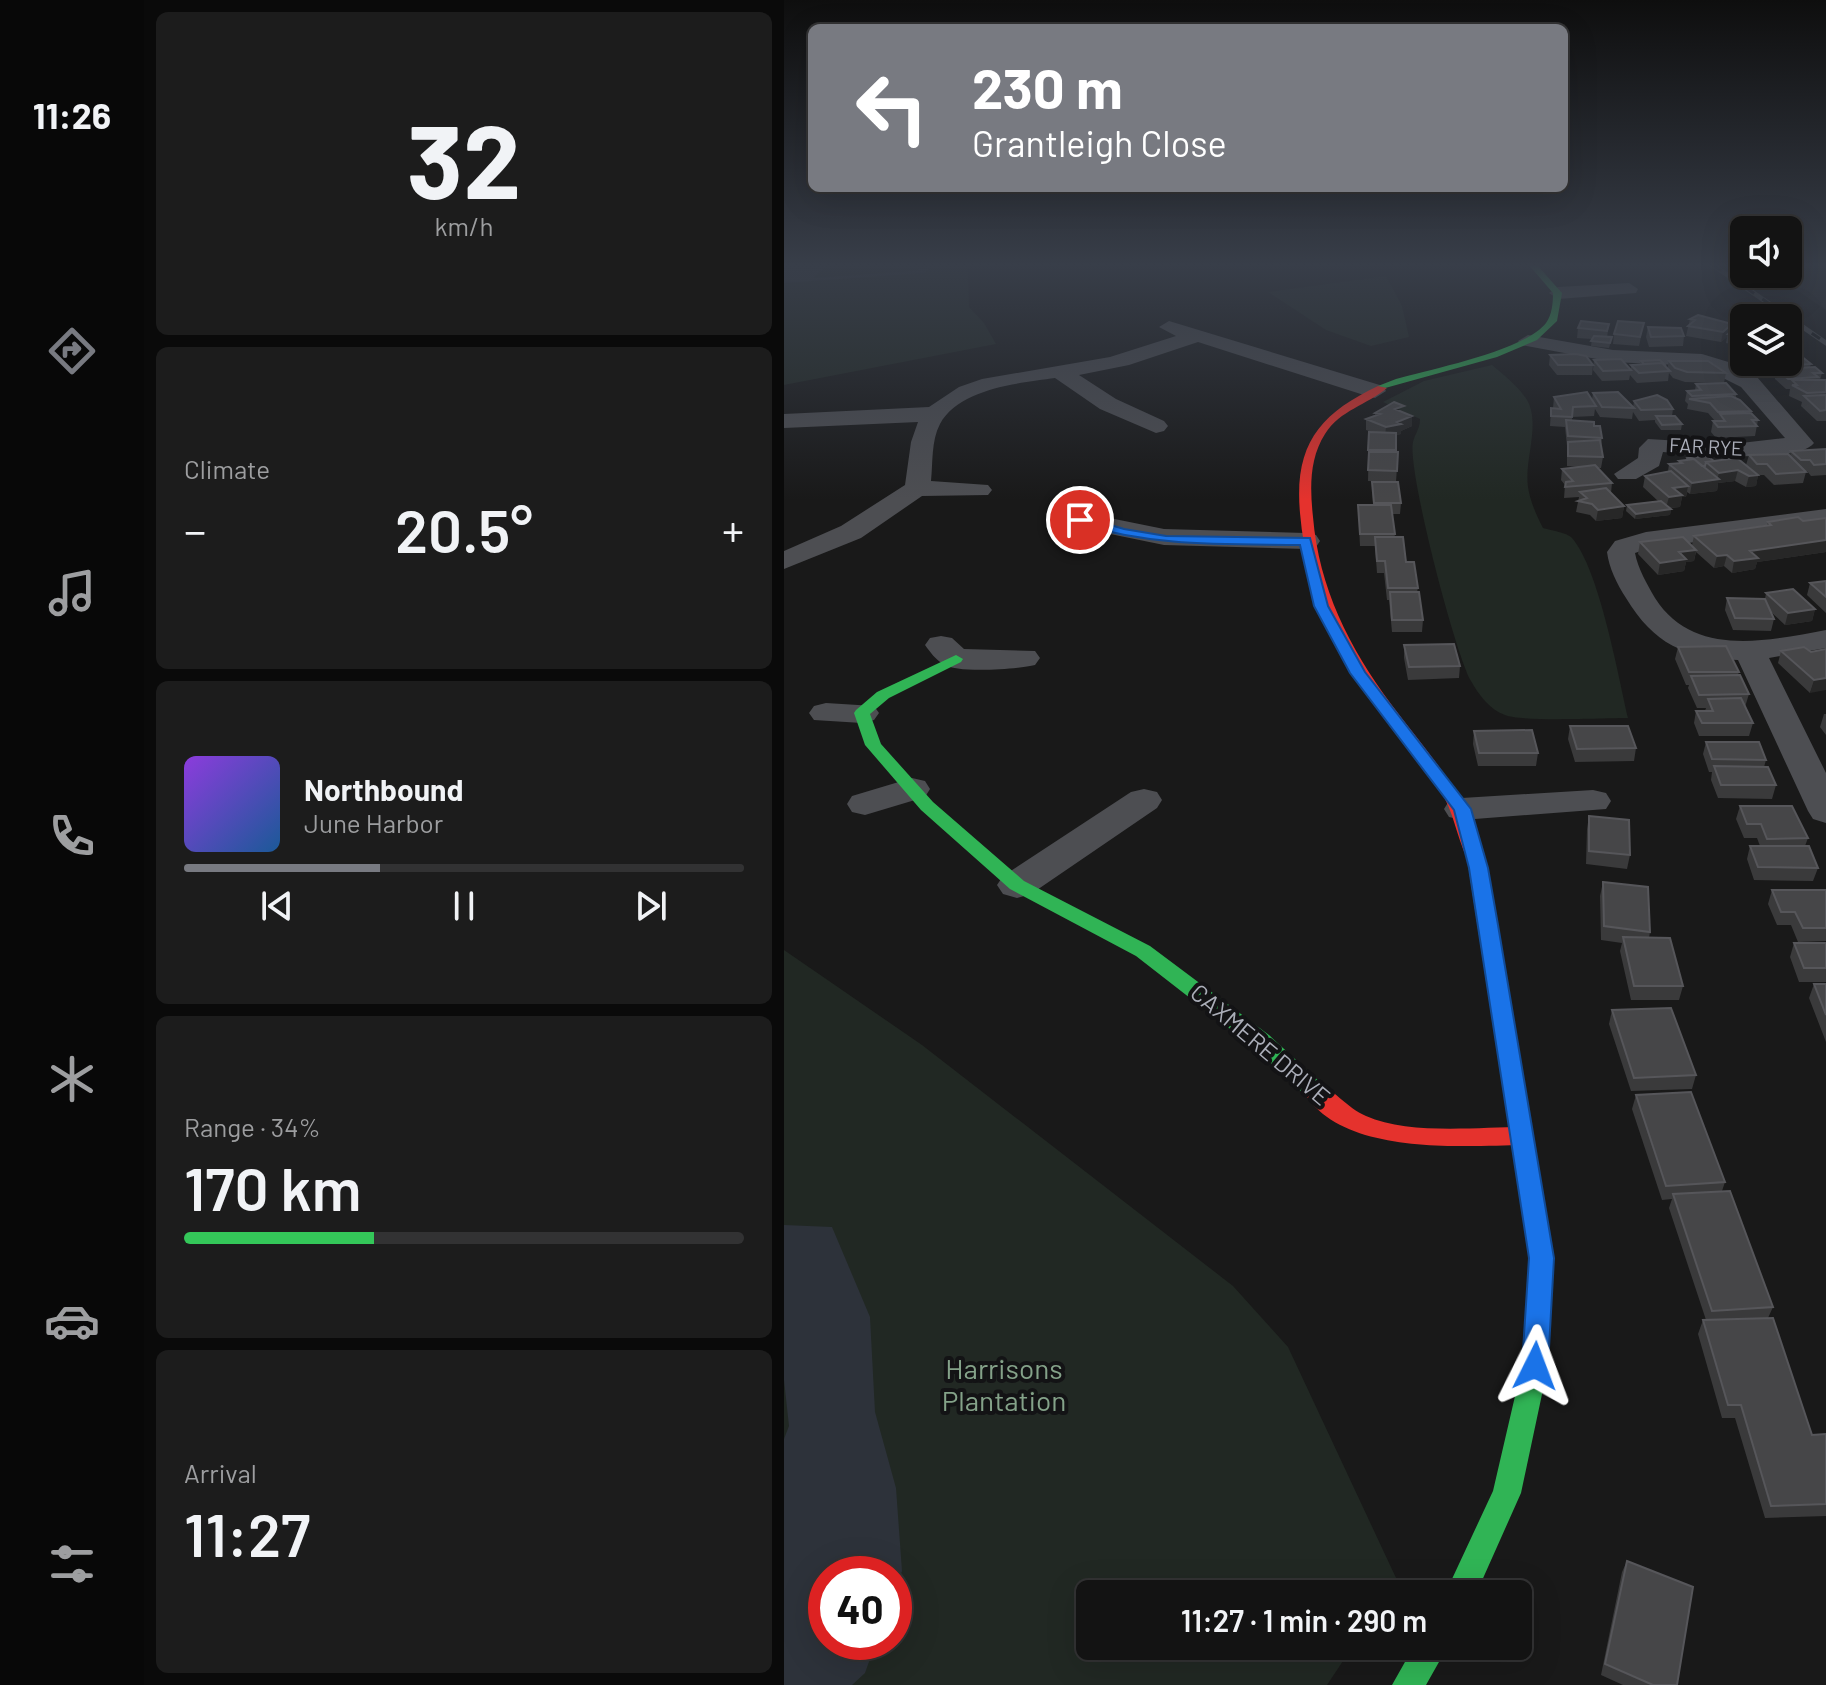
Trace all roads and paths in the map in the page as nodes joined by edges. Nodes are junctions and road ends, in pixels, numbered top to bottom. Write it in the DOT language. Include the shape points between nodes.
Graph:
graph roads {
  1 [pos="1173,344"];
  2 [pos="1216,344"];
  3 [pos="1520,344"];
  4 [pos="1543,344"];
  5 [pos="1061,372"];
  6 [pos="1375,391"];
  7 [pos="934,414"];
  8 [pos="784,421"];
  9 [pos="1139,424"];
  10 [pos="1814,443"];
  11 [pos="1627,474"];
  12 [pos="917,488"];
  13 [pos="979,490"];
  14 [pos="1826,517"];
  15 [pos="1080,520"];
  16 [pos="1306,541"];
  17 [pos="784,561"];
  18 [pos="1826,639"];
  19 [pos="948,652"];
  20 [pos="1751,653"];
  21 [pos="1024,658"];
  22 [pos="826,713"];
  23 [pos="862,713"];
  24 [pos="912,789"];
  25 [pos="1144,800"];
  26 [pos="1593,801"];
  27 [pos="865,804"];
  28 [pos="1462,809"];
  29 [pos="1826,811"];
  30 [pos="1017,885"];
  31 [pos="1523,1136"];
  32 [pos="1467,1580"];
  33 [pos="1423,1660"];
  34 [pos="1408,1685"];
  1 -- 5 [label="street"];
  2 -- 6 [label="street"];
  3 -- 6 [label="street"];
  4 -- 10 [label="street, FAR RYE" via="1613,356 1707,356 1749,382"];
  5 -- 7 [label="street" via="958,393"];
  5 -- 9 [label="street"];
  6 -- 16 [label="street" via="1340,412 1317,434 1307,453"];
  7 -- 8 [label="street"];
  7 -- 12 [label="street" via="923,431"];
  10 -- 11 [label="street, FAR RYE" via="1732,451 1657,444 1651,448 1650,461"];
  12 -- 13 [label="street"];
  12 -- 17 [label="street" via="851,532"];
  14 -- 20 [label="street" via="1646,540 1621,552 1647,614 1665,633 1688,643"];
  15 -- 16 [label="street" via="1166,540"];
  16 -- 28 [label="street" via="1321,606 1358,673"];
  18 -- 20 [label="street"];
  19 -- 21 [label="street"];
  19 -- 23 [label="street"];
  20 -- 29 [label="street"];
  22 -- 23 [label="street"];
  23 -- 24 [label="street, CAXMERE DRIVE" via="873,745"];
  24 -- 27 [label="street"];
  24 -- 30 [label="street, CAXMERE DRIVE"];
  25 -- 30 [label="street"];
  26 -- 28 [label="street"];
  28 -- 31 [label="street" via="1479,868"];
  30 -- 31 [label="street, CAXMERE DRIVE" via="1143,951 1261,1041 1327,1103 1366,1126 1431,1135"];
  31 -- 32 [label="street" via="1541,1258 1535,1366 1507,1493"];
  33 -- 34 [label="street"];
}
